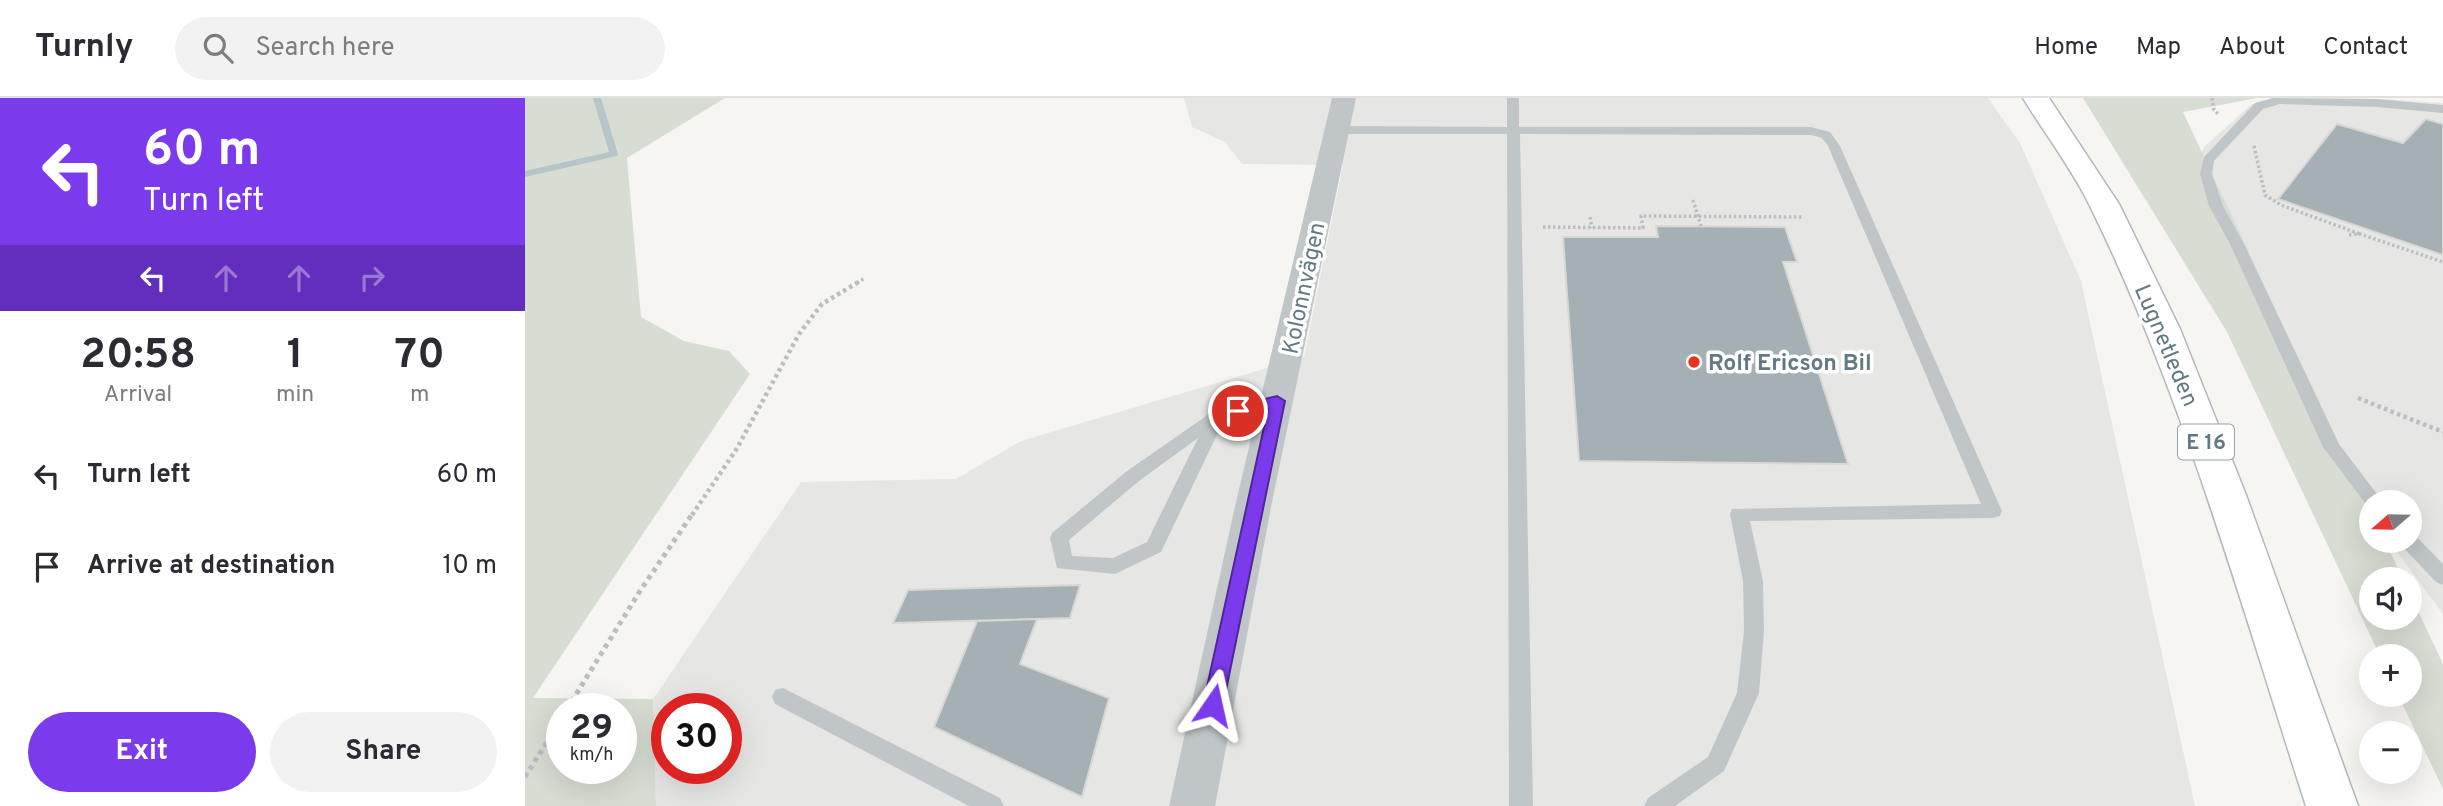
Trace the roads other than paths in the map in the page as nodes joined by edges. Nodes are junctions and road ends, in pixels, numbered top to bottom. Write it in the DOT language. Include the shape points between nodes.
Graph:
graph roads {
  1 [pos="1513,98"];
  2 [pos="2036,98"];
  3 [pos="2443,109"];
  4 [pos="1340,114"];
  5 [pos="1514,129"];
  6 [pos="1277,401"];
  7 [pos="1218,416"];
  8 [pos="2365,490"];
  9 [pos="2420,553"];
  10 [pos="2443,577"];
  11 [pos="783,697"];
  12 [pos="992,806"];
  13 [pos="1192,806"];
  14 [pos="1521,806"];
  15 [pos="1656,806"];
  16 [pos="2332,806"];
  1 -- 5 [label="lane"];
  2 -- 16 [label="highway, Lugnetleden / E 16" via="2104,204 2163,329 2226,495"];
  3 -- 8 [label="lane" via="2279,100 2259,106 2208,160 2206,174 2216,206 2332,447"];
  4 -- 5 [label="lane"];
  4 -- 6 [label="street, Kolonnvägen"];
  5 -- 14 [label="lane"];
  5 -- 15 [label="lane" via="1811,131 1826,135 1993,511 1739,514 1753,580 1748,693 1716,764"];
  6 -- 7 [label="lane"];
  6 -- 13 [label="street, Kolonnvägen"];
  7 -- 7 [label="lane" via="1154,547 1115,566 1064,564 1059,538 1133,476"];
  9 -- 10 [label="lane"];
  11 -- 12 [label="lane"];
}
